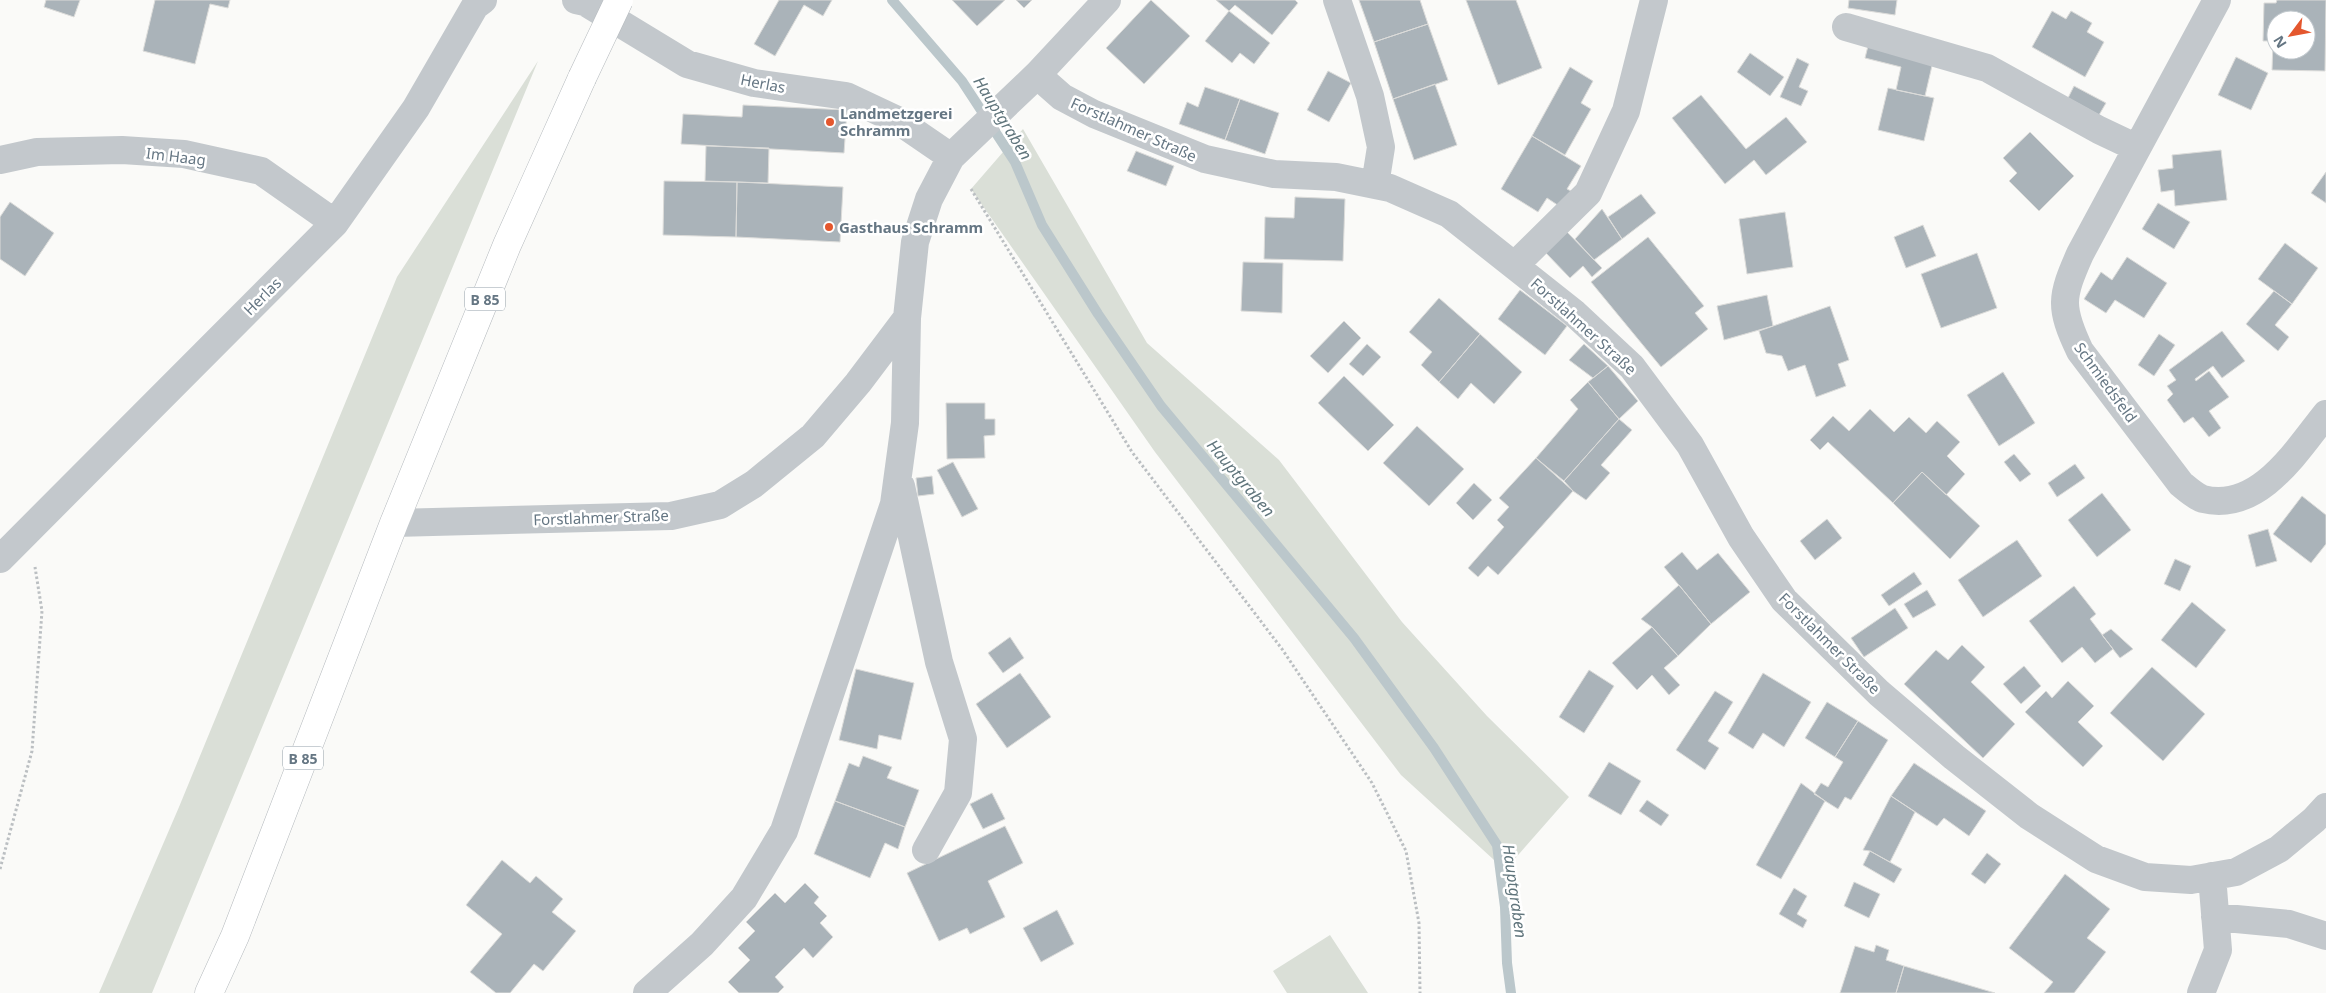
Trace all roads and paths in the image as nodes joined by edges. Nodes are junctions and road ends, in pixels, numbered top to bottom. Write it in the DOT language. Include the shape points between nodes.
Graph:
graph roads {
  1 [pos="576,0"];
  2 [pos="619,0"];
  3 [pos="1107,0"];
  4 [pos="1337,0"];
  5 [pos="1654,0"];
  6 [pos="2217,0"];
  7 [pos="476,2"];
  8 [pos="1846,27"];
  9 [pos="1037,75"];
  10 [pos="2137,148"];
  11 [pos="952,157"];
  12 [pos="0,160"];
  13 [pos="1375,185"];
  14 [pos="335,223"];
  15 [pos="1515,265"];
  16 [pos="907,318"];
  17 [pos="2326,414"];
  18 [pos="898,470"];
  19 [pos="394,522"];
  20 [pos="29,530"];
  21 [pos="0,559"];
  22 [pos="2326,807"];
  23 [pos="926,850"];
  24 [pos="0,869"];
  25 [pos="2212,876"];
  26 [pos="2215,917"];
  27 [pos="2326,936"];
  28 [pos="209,993"];
  29 [pos="647,993"];
  30 [pos="1420,993"];
  31 [pos="2201,993"];
  1 -- 11 [label="street, Herlas" via="585,2 687,64 754,84 846,96 896,120"];
  2 -- 19 [label="main road, B 85, bridge" via="507,245"];
  3 -- 9 [label="street"];
  4 -- 13 [label="street" via="1370,96 1381,147"];
  5 -- 15 [label="street" via="1626,111 1588,193"];
  6 -- 10 [label="street, Schmiedsfeld"];
  7 -- 14 [label="street, Herlas" via="416,108"];
  8 -- 10 [label="street" via="1987,68"];
  9 -- 11 [label="street"];
  9 -- 13 [label="street, Forstlahmer Straße" via="1062,97 1094,114 1204,159 1274,174 1336,177"];
  10 -- 17 [label="street, Schmiedsfeld" via="2068,281 2064,302 2070,329 2080,351 2181,484 2202,499 2226,500 2250,492 2276,475"];
  11 -- 16 [label="street" via="929,199 916,242"];
  11 -- 30 [label="path" via="1132,452 1282,649 1372,783 1406,851 1420,924"];
  12 -- 14 [label="street, Im Haag" via="38,152 122,150 184,154 261,172"];
  13 -- 15 [label="street, Forstlahmer Straße" via="1390,188 1449,214"];
  14 -- 20 [label="street, Herlas"];
  15 -- 25 [label="street, Forstlahmer Straße" via="1574,313 1632,367 1690,445 1741,537 1784,600 1878,693 2029,816 2096,859 2144,877 2191,880"];
  16 -- 18 [label="street" via="904,423"];
  16 -- 19 [label="street, Forstlahmer Straße" via="814,436 754,484 720,505 671,516"];
  18 -- 23 [label="street" via="940,662 962,739 958,793"];
  18 -- 29 [label="street" via="894,504 784,831 744,898 702,944"];
  19 -- 28 [label="main road, B 85" via="235,936"];
  20 -- 21 [label="street, Herlas"];
  20 -- 24 [label="path" via="42,610 32,750"];
  22 -- 25 [label="street, Forstlahmer Straße" via="2279,849 2236,872"];
  25 -- 26 [label="street"];
  26 -- 27 [label="street" via="2289,924"];
  26 -- 31 [label="street" via="2218,950"];
}
